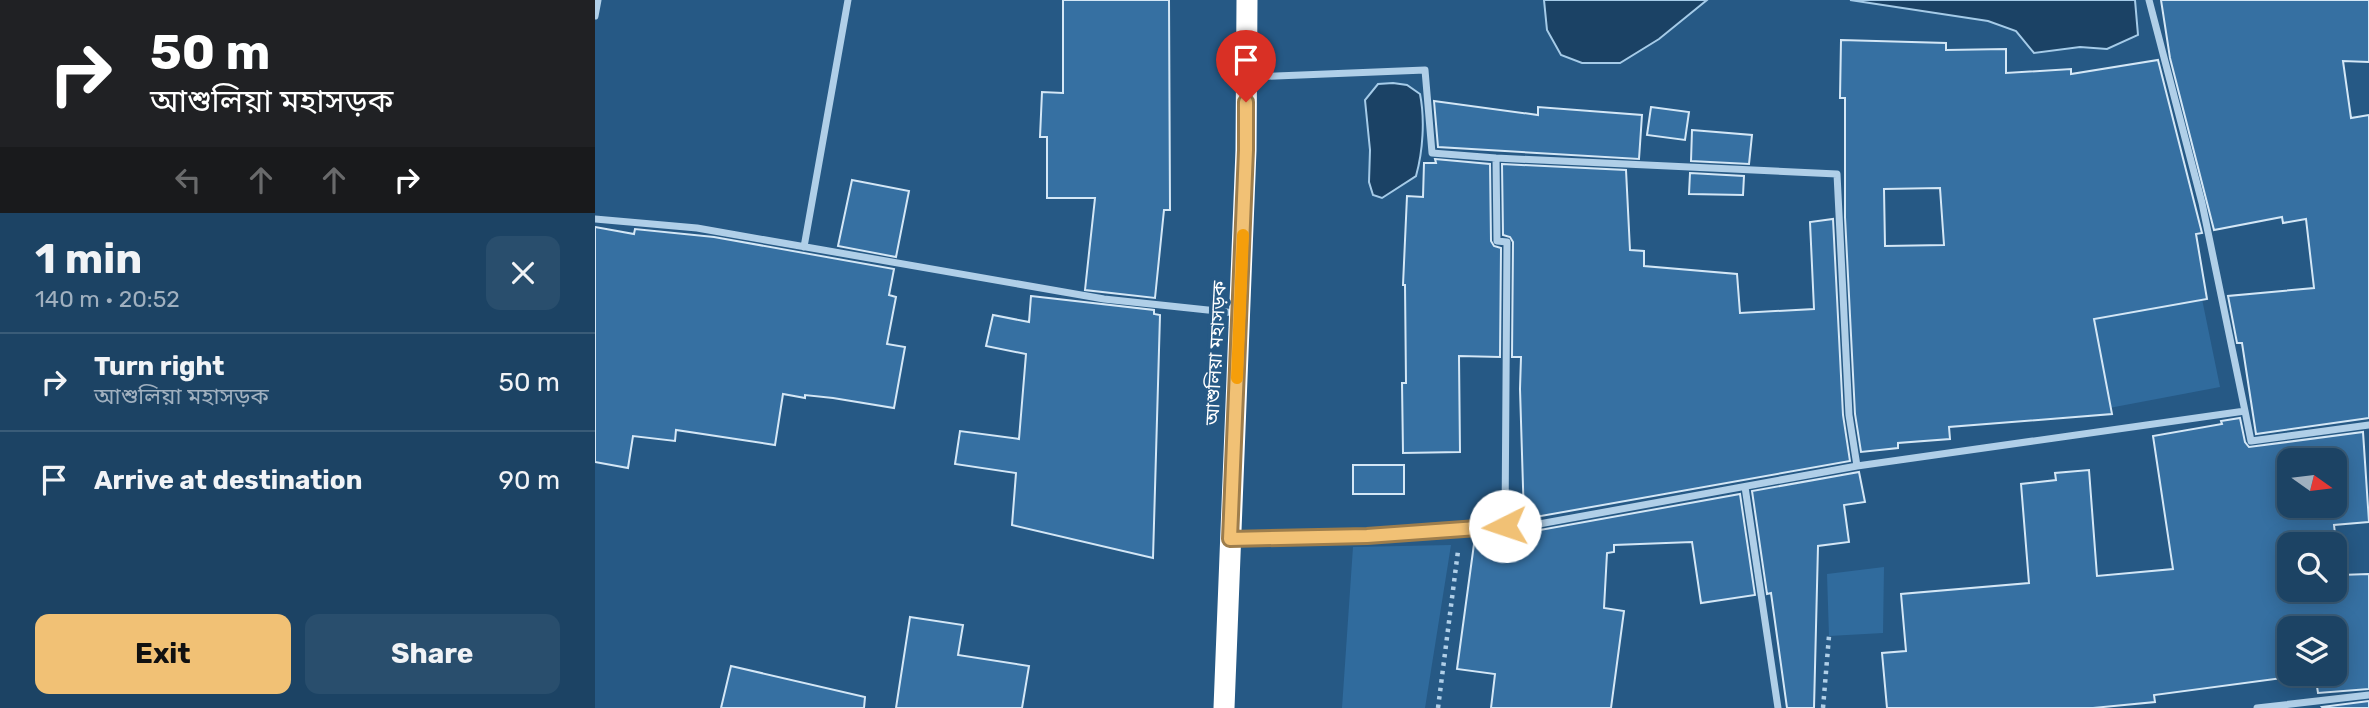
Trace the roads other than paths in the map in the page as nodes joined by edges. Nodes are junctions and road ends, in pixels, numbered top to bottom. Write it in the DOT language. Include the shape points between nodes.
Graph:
graph roads {
  1 [pos="598,0"];
  2 [pos="848,0"];
  3 [pos="1247,0"];
  4 [pos="2149,0"];
  5 [pos="595,16"];
  6 [pos="1247,77"];
  7 [pos="1496,158"];
  8 [pos="595,219"];
  9 [pos="804,247"];
  10 [pos="1240,313"];
  11 [pos="2245,411"];
  12 [pos="2369,425"];
  13 [pos="1857,466"];
  14 [pos="1745,487"];
  15 [pos="1505,526"];
  16 [pos="1230,539"];
  17 [pos="2369,695"];
  18 [pos="1224,708"];
  19 [pos="1778,708"];
  20 [pos="2257,708"];
  1 -- 5 [label="street"];
  2 -- 9 [label="street"];
  3 -- 6 [label="highway, আশুলিয়া মহাসড়ক"];
  4 -- 11 [label="street" via="2202,203"];
  6 -- 7 [label="street" via="1425,70 1432,153"];
  6 -- 10 [label="highway, আশুলিয়া মহাসড়ক"];
  7 -- 13 [label="street" via="1837,174 1849,415"];
  7 -- 15 [label="street" via="1497,241 1507,242"];
  8 -- 9 [label="street" via="697,228"];
  9 -- 10 [label="street" via="1104,299"];
  10 -- 16 [label="highway, আশুলিয়া মহাসড়ক"];
  11 -- 12 [label="street" via="2251,441"];
  11 -- 13 [label="street"];
  13 -- 14 [label="street"];
  14 -- 15 [label="street"];
  14 -- 19 [label="street"];
  15 -- 16 [label="street"];
  16 -- 18 [label="highway, আশুলিয়া মহাসড়ক"];
  17 -- 20 [label="street"];
}
